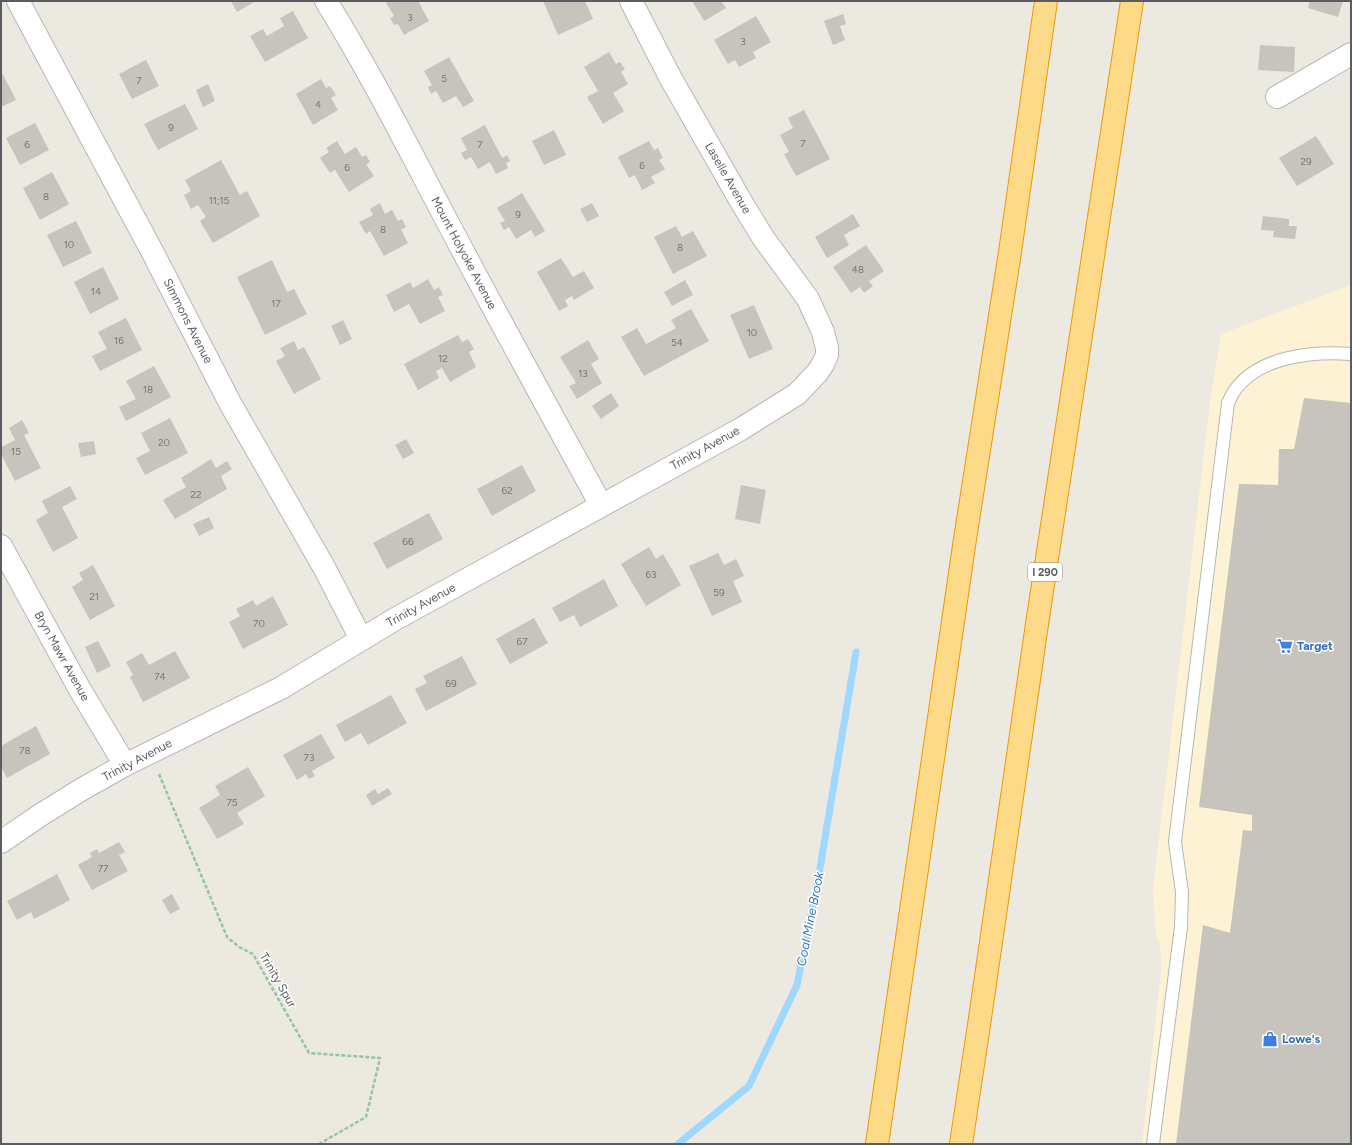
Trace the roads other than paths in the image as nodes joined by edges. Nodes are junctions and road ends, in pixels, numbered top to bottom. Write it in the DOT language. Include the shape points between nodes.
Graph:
graph roads {
  1 [pos="18,1"];
  2 [pos="326,1"];
  3 [pos="631,1"];
  4 [pos="1046,1"];
  5 [pos="1132,1"];
  6 [pos="1351,54"];
  7 [pos="1277,97"];
  8 [pos="827,353"];
  9 [pos="1351,354"];
  10 [pos="601,505"];
  11 [pos="1,546"];
  12 [pos="361,639"];
  13 [pos="125,765"];
  14 [pos="1,842"];
  15 [pos="877,1144"];
  16 [pos="961,1144"];
  17 [pos="1153,1144"];
  1 -- 12 [label="street, Simmons Avenue" via="230,403 325,569"];
  2 -- 10 [label="street, Mount Holyoke Avenue" via="379,92"];
  3 -- 8 [label="street, Laselle Avenue" via="670,77 743,205 764,239 808,299 823,332"];
  4 -- 15 [label="highway"];
  5 -- 16 [label="highway, I 290"];
  6 -- 7 [label="street"];
  8 -- 10 [label="street, Trinity Avenue" via="817,373 797,394 722,439"];
  9 -- 17 [label="lane" via="1317,354 1264,365 1244,380 1228,404 1174,842 1182,892 1181,927"];
  10 -- 12 [label="street, Trinity Avenue"];
  11 -- 13 [label="street, Bryn Mawr Avenue" via="79,688"];
  12 -- 13 [label="street, Trinity Avenue" via="281,688"];
  13 -- 14 [label="street, Trinity Avenue" via="66,798"];
}
